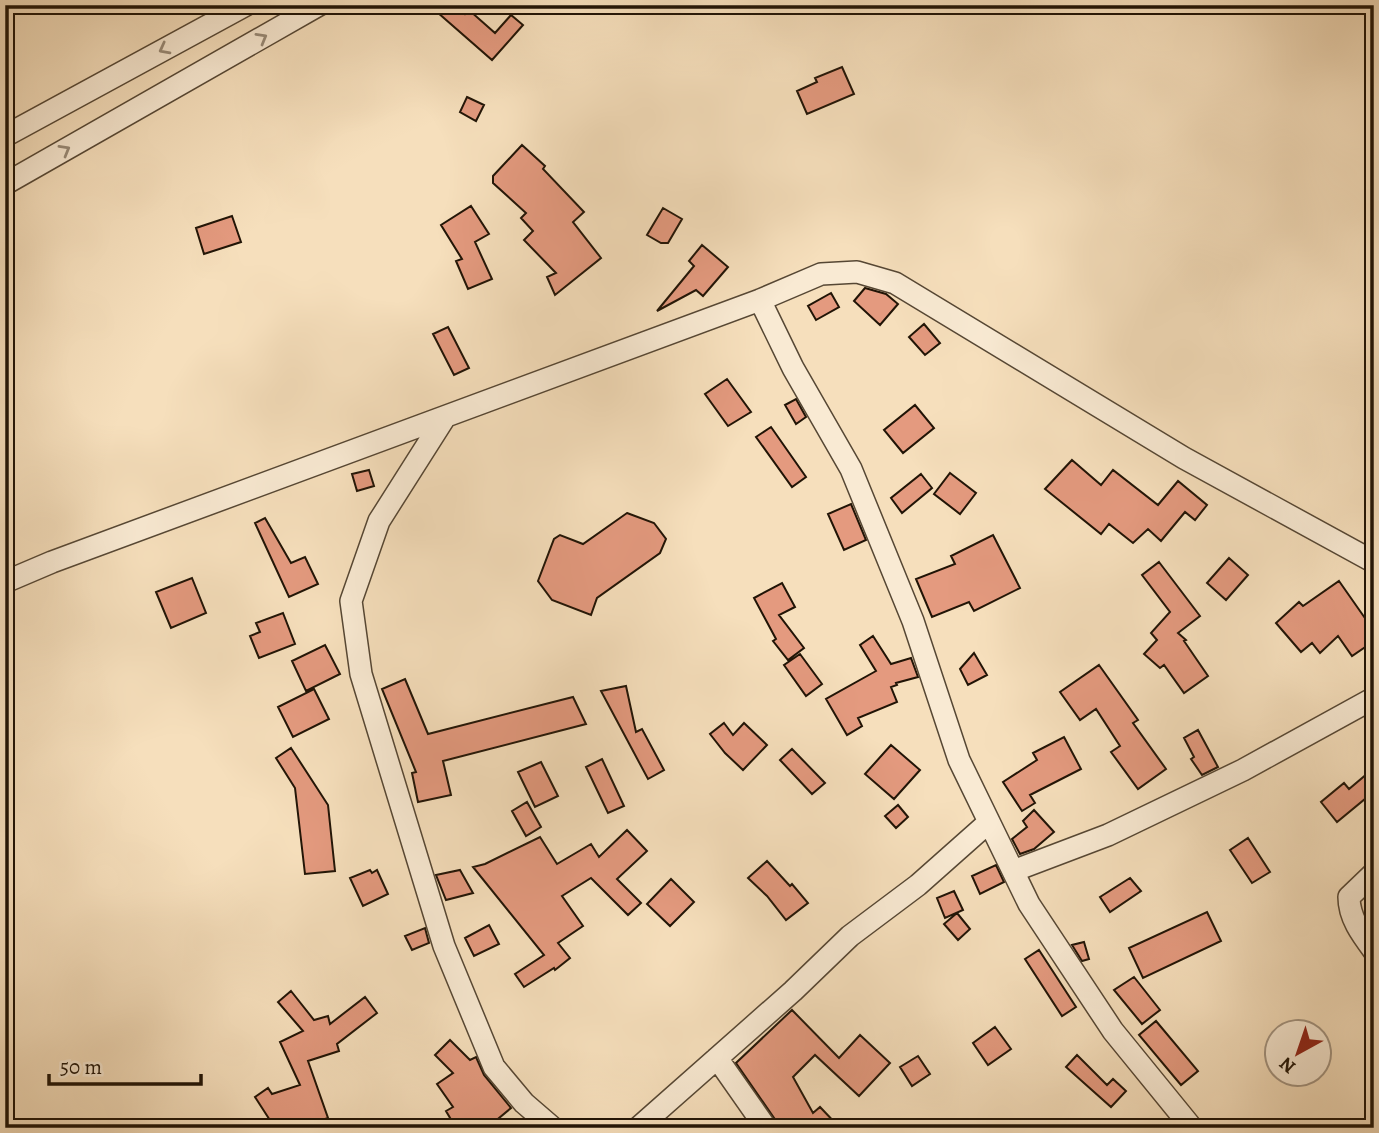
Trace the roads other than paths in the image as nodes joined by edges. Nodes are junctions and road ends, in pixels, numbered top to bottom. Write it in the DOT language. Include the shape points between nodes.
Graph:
graph roads {
  1 [pos="246,5"];
  2 [pos="319,5"];
  3 [pos="5,136"];
  4 [pos="5,184"];
  5 [pos="760,300"];
  6 [pos="445,417"];
  7 [pos="1374,562"];
  8 [pos="5,582"];
  9 [pos="1374,698"];
  10 [pos="989,822"];
  11 [pos="1013,871"];
  12 [pos="1374,873"];
  13 [pos="1374,951"];
  14 [pos="717,1058"];
  15 [pos="553,1128"];
  16 [pos="638,1128"];
  17 [pos="766,1128"];
  18 [pos="1192,1128"];
  1 -- 3 [label="street, one-way"];
  4 -- 2 [label="street, one-way"];
  5 -- 6 [label="street"];
  5 -- 7 [label="street" via="821,274 857,272 895,283 1184,458"];
  5 -- 10 [label="street" via="850,469 913,621 959,760"];
  6 -- 8 [label="street"];
  6 -- 15 [label="street" via="379,521 351,601 361,674 444,946 494,1067"];
  9 -- 11 [label="street" via="1243,770 1108,835"];
  10 -- 11 [label="street"];
  10 -- 14 [label="street" via="918,886 850,936"];
  11 -- 18 [label="street" via="1029,904 1113,1031"];
  12 -- 13 [label="street" via="1349,898 1349,909"];
  14 -- 16 [label="street"];
  14 -- 17 [label="street"];
}
